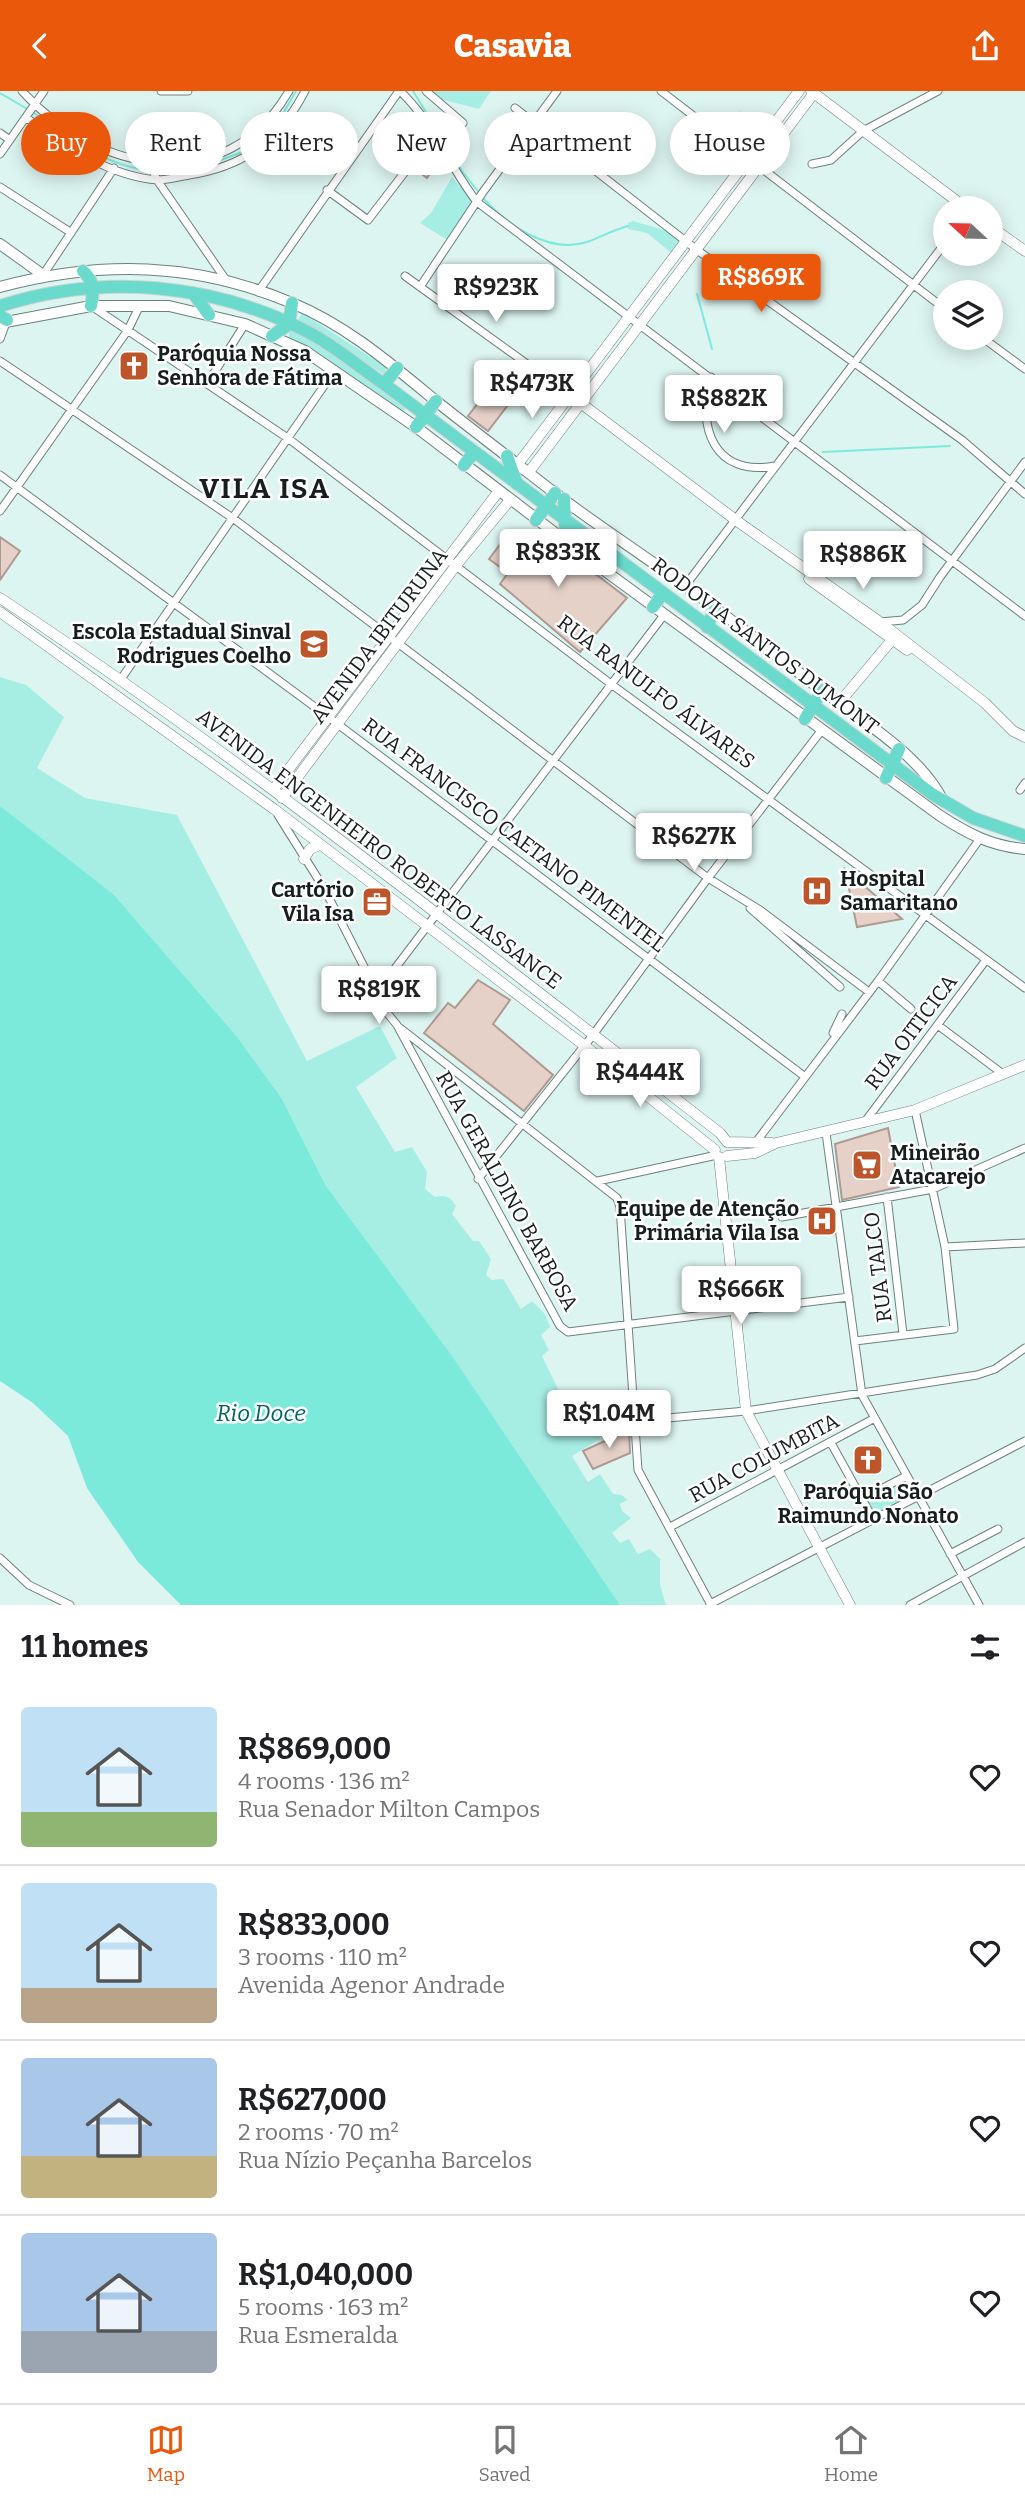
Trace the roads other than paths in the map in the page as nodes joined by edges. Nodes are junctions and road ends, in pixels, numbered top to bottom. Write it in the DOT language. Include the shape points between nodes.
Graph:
graph roads {
  1 [pos="22,91"];
  2 [pos="44,91"];
  3 [pos="161,91"];
  4 [pos="188,91"];
  5 [pos="289,91"];
  6 [pos="305,91"];
  7 [pos="399,91"];
  8 [pos="426,91"];
  9 [pos="557,91"];
  10 [pos="661,91"];
  11 [pos="799,91"];
  12 [pos="938,91"];
  13 [pos="813,92"];
  14 [pos="35,105"];
  15 [pos="515,108"];
  16 [pos="30,112"];
  17 [pos="420,112"];
  18 [pos="450,112"];
  19 [pos="520,112"];
  20 [pos="541,112"];
  21 [pos="689,112"];
  22 [pos="783,112"];
  23 [pos="790,124"];
  24 [pos="21,125"];
  25 [pos="863,131"];
  26 [pos="0,133"];
  27 [pos="10,140"];
  28 [pos="226,150"];
  29 [pos="0,154"];
  30 [pos="125,154"];
  31 [pos="812,164"];
  32 [pos="111,167"];
  33 [pos="114,168"];
  34 [pos="155,175"];
  35 [pos="403,175"];
  36 [pos="458,175"];
  37 [pos="495,175"];
  38 [pos="602,175"];
  39 [pos="736,175"];
  40 [pos="753,175"];
  41 [pos="772,175"];
  42 [pos="157,180"];
  43 [pos="0,187"];
  44 [pos="327,190"];
  45 [pos="950,196"];
  46 [pos="477,202"];
  47 [pos="70,232"];
  48 [pos="1003,235"];
  49 [pos="685,240"];
  50 [pos="0,244"];
  51 [pos="697,250"];
  52 [pos="1025,251"];
  53 [pos="933,259"];
  54 [pos="83,271"];
  55 [pos="43,275"];
  56 [pos="405,276"];
  57 [pos="226,280"];
  58 [pos="913,285"];
  59 [pos="0,287"];
  60 [pos="93,287"];
  61 [pos="420,287"];
  62 [pos="258,292"];
  63 [pos="193,293"];
  64 [pos="933,300"];
  65 [pos="292,303"];
  66 [pos="140,305"];
  67 [pos="0,306"];
  68 [pos="91,306"];
  69 [pos="209,315"];
  70 [pos="629,316"];
  71 [pos="2,320"];
  72 [pos="245,324"];
  73 [pos="289,324"];
  74 [pos="640,325"];
  75 [pos="128,330"];
  76 [pos="272,336"];
  77 [pos="0,339"];
  78 [pos="999,350"];
  79 [pos="0,361"];
  80 [pos="853,364"];
  81 [pos="397,368"];
  82 [pos="335,369"];
  83 [pos="1025,369"];
  84 [pos="711,377"];
  85 [pos="207,384"];
  86 [pos="384,384"];
  87 [pos="570,394"];
  88 [pos="436,401"];
  89 [pos="582,403"];
  90 [pos="73,408"];
  91 [pos="425,415"];
  92 [pos="415,426"];
  93 [pos="289,439"];
  94 [pos="794,443"];
  95 [pos="474,451"];
  96 [pos="507,456"];
  97 [pos="1025,461"];
  98 [pos="518,464"];
  99 [pos="464,465"];
  100 [pos="775,466"];
  101 [pos="529,472"];
  102 [pos="0,475"];
  103 [pos="1009,483"];
  104 [pos="517,484"];
  105 [pos="18,487"];
  106 [pos="498,492"];
  107 [pos="1025,494"];
  108 [pos="560,496"];
  109 [pos="510,500"];
  110 [pos="547,506"];
  111 [pos="0,511"];
  112 [pos="234,519"];
  113 [pos="563,519"];
  114 [pos="536,520"];
  115 [pos="737,521"];
  116 [pos="566,542"];
  117 [pos="768,542"];
  118 [pos="607,551"];
  119 [pos="447,557"];
  120 [pos="953,560"];
  121 [pos="457,564"];
  122 [pos="597,565"];
  123 [pos="685,586"];
  124 [pos="663,593"];
  125 [pos="0,598"];
  126 [pos="174,603"];
  127 [pos="653,607"];
  128 [pos="715,608"];
  129 [pos="0,613"];
  130 [pos="664,615"];
  131 [pos="1025,616"];
  132 [pos="880,622"];
  133 [pos="707,627"];
  134 [pos="387,637"];
  135 [pos="891,641"];
  136 [pos="396,644"];
  137 [pos="938,667"];
  138 [pos="121,678"];
  139 [pos="611,684"];
  140 [pos="822,690"];
  141 [pos="839,703"];
  142 [pos="814,706"];
  143 [pos="332,719"];
  144 [pos="805,719"];
  145 [pos="821,731"];
  146 [pos="1025,737"];
  147 [pos="212,747"];
  148 [pos="899,749"];
  149 [pos="205,759"];
  150 [pos="553,761"];
  151 [pos="893,766"];
  152 [pos="886,778"];
  153 [pos="1025,783"];
  154 [pos="273,790"];
  155 [pos="1020,790"];
  156 [pos="282,798"];
  157 [pos="769,800"];
  158 [pos="943,801"];
  159 [pos="274,809"];
  160 [pos="1025,836"];
  161 [pos="493,840"];
  162 [pos="979,840"];
  163 [pos="320,845"];
  164 [pos="1025,849"];
  165 [pos="304,859"];
  166 [pos="708,878"];
  167 [pos="745,903"];
  168 [pos="436,914"];
  169 [pos="924,915"];
  170 [pos="426,926"];
  171 [pos="649,958"];
  172 [pos="986,960"];
  173 [pos="878,981"];
  174 [pos="841,987"];
  175 [pos="1025,988"];
  176 [pos="377,992"];
  177 [pos="869,992"];
  178 [pos="911,1009"];
  179 [pos="842,1014"];
  180 [pos="397,1025"];
  181 [pos="939,1026"];
  182 [pos="593,1035"];
  183 [pos="585,1046"];
  184 [pos="825,1049"];
  185 [pos="1025,1065"];
  186 [pos="1003,1074"];
  187 [pos="804,1076"];
  188 [pos="664,1089"];
  189 [pos="655,1101"];
  190 [pos="915,1110"];
  191 [pos="525,1122"];
  192 [pos="863,1124"];
  193 [pos="826,1133"];
  194 [pos="727,1142"];
  195 [pos="755,1142"];
  196 [pos="776,1143"];
  197 [pos="1025,1148"];
  198 [pos="720,1154"];
  199 [pos="478,1178"];
  200 [pos="598,1181"];
  201 [pos="933,1189"];
  202 [pos="887,1197"];
  203 [pos="836,1207"];
  204 [pos="782,1217"];
  205 [pos="1025,1243"];
  206 [pos="945,1247"];
  207 [pos="849,1297"];
  208 [pos="734,1313"];
  209 [pos="628,1327"];
  210 [pos="903,1334"];
  211 [pos="855,1341"];
  212 [pos="1024,1351"];
  213 [pos="862,1395"];
  214 [pos="746,1411"];
  215 [pos="875,1418"];
  216 [pos="634,1420"];
  217 [pos="1025,1441"];
  218 [pos="831,1443"];
  219 [pos="776,1472"];
  220 [pos="905,1475"];
  221 [pos="916,1496"];
  222 [pos="862,1499"];
  223 [pos="873,1518"];
  224 [pos="670,1527"];
  225 [pos="998,1529"];
  226 [pos="1025,1542"];
  227 [pos="819,1548"];
  228 [pos="950,1554"];
  229 [pos="0,1558"];
  230 [pos="963,1577"];
  231 [pos="69,1605"];
  232 [pos="710,1605"];
  233 [pos="850,1605"];
  234 [pos="910,1605"];
  235 [pos="979,1605"];
  1 -- 14 [label="street"];
  2 -- 14 [label="street"];
  3 -- 4 [label="street"];
  5 -- 28 [label="street" via="251,139"];
  6 -- 42 [label="street" via="285,122 238,163 219,171"];
  7 -- 17 [label="street"];
  7 -- 44 [label="street"];
  8 -- 18 [label="street"];
  9 -- 20 [label="street"];
  10 -- 21 [label="street"];
  11 -- 22 [label="street"];
  12 -- 25 [label="street"];
  13 -- 23 [label="street"];
  13 -- 25 [label="street"];
  14 -- 16 [label="street"];
  14 -- 30 [label="street" via="60,127"];
  15 -- 19 [label="street"];
  24 -- 27 [label="street"];
  25 -- 31 [label="street" via="836,157"];
  25 -- 45 [label="street"];
  26 -- 27 [label="street"];
  27 -- 29 [label="street"];
  32 -- 33 [label="street"];
  33 -- 42 [label="street"];
  33 -- 47 [label="street"];
  34 -- 42 [label="street"];
  35 -- 44 [label="street" via="368,220"];
  36 -- 46 [label="street"];
  37 -- 46 [label="street"];
  38 -- 49 [label="street"];
  39 -- 49 [label="street"];
  40 -- 51 [label="street"];
  41 -- 58 [label="street"];
  42 -- 57 [label="street"];
  43 -- 47 [label="street"];
  44 -- 62 [label="street"];
  46 -- 61 [label="street"];
  46 -- 70 [label="street"];
  47 -- 55 [label="street"];
  48 -- 52 [label="street"];
  49 -- 51 [label="street"];
  49 -- 70 [label="street"];
  50 -- 55 [label="main road"];
  51 -- 74 [label="street"];
  51 -- 80 [label="street"];
  53 -- 58 [label="street"];
  54 -- 55 [label="main road"];
  54 -- 57 [label="main road" via="130,267"];
  54 -- 60 [label="highway"];
  55 -- 59 [label="main road"];
  56 -- 61 [label="street"];
  57 -- 62 [label="main road"];
  58 -- 64 [label="street"];
  58 -- 80 [label="street"];
  60 -- 63 [label="highway, RODOVIA SANTOS DUMONT" via="119,285"];
  60 -- 67 [label="highway, RODOVIA SANTOS DUMONT" via="49,292"];
  60 -- 68 [label="highway"];
  61 -- 87 [label="street"];
  62 -- 65 [label="main road"];
  63 -- 69 [label="highway"];
  63 -- 73 [label="highway, RODOVIA SANTOS DUMONT"];
  65 -- 73 [label="highway"];
  65 -- 81 [label="main road" via="346,331"];
  66 -- 68 [label="main road"];
  66 -- 69 [label="main road"];
  66 -- 75 [label="street"];
  68 -- 71 [label="main road"];
  68 -- 75 [label="street, RUA RANULFO ÁLVARES"];
  69 -- 72 [label="main road"];
  70 -- 74 [label="street"];
  70 -- 87 [label="street"];
  71 -- 77 [label="street"];
  72 -- 76 [label="main road"];
  72 -- 85 [label="street"];
  73 -- 76 [label="highway"];
  73 -- 86 [label="highway, RODOVIA SANTOS DUMONT" via="325,342"];
  74 -- 84 [label="street"];
  74 -- 89 [label="street"];
  75 -- 85 [label="street, RUA RANULFO ÁLVARES"];
  75 -- 90 [label="street"];
  76 -- 82 [label="main road"];
  78 -- 83 [label="street"];
  79 -- 90 [label="street"];
  80 -- 94 [label="street"];
  80 -- 103 [label="street" via="962,440"];
  81 -- 86 [label="highway"];
  81 -- 88 [label="main road"];
  82 -- 92 [label="main road"];
  82 -- 93 [label="street"];
  84 -- 94 [label="street"];
  84 -- 100 [label="street" via="704,400 713,447 738,464"];
  85 -- 93 [label="street, RUA RANULFO ÁLVARES"];
  86 -- 91 [label="highway, RODOVIA SANTOS DUMONT"];
  87 -- 89 [label="street"];
  87 -- 98 [label="street"];
  88 -- 91 [label="highway"];
  88 -- 96 [label="main road"];
  89 -- 101 [label="street"];
  89 -- 115 [label="street"];
  90 -- 105 [label="street"];
  90 -- 112 [label="street"];
  91 -- 92 [label="highway"];
  91 -- 95 [label="highway, RODOVIA SANTOS DUMONT"];
  92 -- 99 [label="main road"];
  93 -- 112 [label="street"];
  93 -- 119 [label="street, RUA RANULFO ÁLVARES"];
  94 -- 100 [label="street"];
  94 -- 120 [label="street"];
  95 -- 99 [label="highway"];
  95 -- 104 [label="highway, RODOVIA SANTOS DUMONT"];
  96 -- 98 [label="main road"];
  96 -- 104 [label="highway"];
  97 -- 103 [label="street"];
  98 -- 101 [label="main road"];
  99 -- 106 [label="main road"];
  100 -- 115 [label="street"];
  101 -- 108 [label="main road"];
  102 -- 105 [label="street, RUA FRANCISCO CAETANO PIMENTEL"];
  103 -- 107 [label="street"];
  103 -- 120 [label="street"];
  104 -- 110 [label="highway, RODOVIA SANTOS DUMONT"];
  105 -- 111 [label="street"];
  105 -- 126 [label="street, RUA FRANCISCO CAETANO PIMENTEL"];
  106 -- 109 [label="main road"];
  106 -- 119 [label="street, AVENIDA IBITURUNA"];
  108 -- 110 [label="highway"];
  108 -- 113 [label="highway"];
  108 -- 123 [label="main road"];
  109 -- 114 [label="main road"];
  109 -- 121 [label="street, AVENIDA IBITURUNA"];
  110 -- 113 [label="highway, RODOVIA SANTOS DUMONT"];
  110 -- 114 [label="highway"];
  112 -- 126 [label="street"];
  112 -- 134 [label="street"];
  113 -- 116 [label="highway"];
  113 -- 118 [label="highway, RODOVIA SANTOS DUMONT"];
  114 -- 116 [label="main road"];
  115 -- 117 [label="street"];
  115 -- 123 [label="street"];
  116 -- 122 [label="main road"];
  117 -- 132 [label="street"];
  117 -- 135 [label="street"];
  118 -- 122 [label="highway"];
  118 -- 124 [label="highway, RODOVIA SANTOS DUMONT"];
  119 -- 121 [label="street, RUA RANULFO ÁLVARES"];
  119 -- 134 [label="street, AVENIDA IBITURUNA"];
  120 -- 131 [label="street"];
  120 -- 132 [label="street" via="914,614"];
  121 -- 136 [label="street, AVENIDA IBITURUNA"];
  121 -- 139 [label="street, RUA RANULFO ÁLVARES"];
  122 -- 127 [label="main road"];
  123 -- 128 [label="main road"];
  124 -- 127 [label="highway"];
  124 -- 133 [label="highway, RODOVIA SANTOS DUMONT"];
  125 -- 138 [label="street, AVENIDA ENGENHEIRO ROBERTO LASSANCE"];
  126 -- 138 [label="street"];
  126 -- 143 [label="street, RUA FRANCISCO CAETANO PIMENTEL"];
  127 -- 130 [label="main road"];
  128 -- 133 [label="highway"];
  128 -- 140 [label="main road"];
  129 -- 149 [label="street, AVENIDA ENGENHEIRO ROBERTO LASSANCE"];
  130 -- 139 [label="street"];
  130 -- 144 [label="main road"];
  132 -- 137 [label="street"];
  133 -- 142 [label="highway, RODOVIA SANTOS DUMONT"];
  134 -- 136 [label="street"];
  134 -- 143 [label="street, AVENIDA IBITURUNA"];
  135 -- 137 [label="street"];
  135 -- 141 [label="street"];
  136 -- 143 [label="street, AVENIDA IBITURUNA"];
  136 -- 150 [label="street"];
  137 -- 146 [label="street"];
  138 -- 147 [label="street, AVENIDA ENGENHEIRO ROBERTO LASSANCE"];
  139 -- 150 [label="street"];
  139 -- 157 [label="street, RUA RANULFO ÁLVARES"];
  140 -- 141 [label="main road"];
  140 -- 142 [label="highway"];
  141 -- 148 [label="main road"];
  142 -- 144 [label="highway"];
  142 -- 151 [label="highway, RODOVIA SANTOS DUMONT"];
  143 -- 154 [label="street, AVENIDA IBITURUNA"];
  143 -- 156 [label="street, AVENIDA IBITURUNA"];
  143 -- 161 [label="street, RUA FRANCISCO CAETANO PIMENTEL"];
  144 -- 145 [label="main road"];
  145 -- 152 [label="main road"];
  145 -- 157 [label="street"];
  147 -- 149 [label="street"];
  147 -- 154 [label="street, AVENIDA ENGENHEIRO ROBERTO LASSANCE"];
  148 -- 151 [label="highway"];
  148 -- 158 [label="main road"];
  149 -- 159 [label="street, AVENIDA ENGENHEIRO ROBERTO LASSANCE"];
  150 -- 161 [label="street"];
  150 -- 166 [label="street"];
  151 -- 152 [label="highway"];
  151 -- 158 [label="highway, RODOVIA SANTOS DUMONT"];
  152 -- 162 [label="main road"];
  153 -- 155 [label="street"];
  154 -- 156 [label="street, AVENIDA ENGENHEIRO ROBERTO LASSANCE"];
  156 -- 168 [label="street, AVENIDA ENGENHEIRO ROBERTO LASSANCE"];
  157 -- 166 [label="street"];
  157 -- 169 [label="street, RUA RANULFO ÁLVARES"];
  158 -- 160 [label="highway, RODOVIA SANTOS DUMONT"];
  159 -- 163 [label="street, AVENIDA ENGENHEIRO ROBERTO LASSANCE"];
  159 -- 165 [label="street, RUA GERALDINO BARBOSA"];
  161 -- 168 [label="street"];
  161 -- 171 [label="street, RUA FRANCISCO CAETANO PIMENTEL"];
  162 -- 164 [label="main road"];
  162 -- 169 [label="street"];
  163 -- 165 [label="street" via="310,849"];
  163 -- 170 [label="street, AVENIDA ENGENHEIRO ROBERTO LASSANCE"];
  165 -- 176 [label="street, RUA GERALDINO BARBOSA"];
  166 -- 167 [label="street"];
  166 -- 171 [label="street"];
  167 -- 174 [label="street"];
  167 -- 177 [label="street" via="760,909"];
  168 -- 170 [label="street"];
  168 -- 182 [label="street, AVENIDA ENGENHEIRO ROBERTO LASSANCE"];
  169 -- 172 [label="street, RUA RANULFO ÁLVARES"];
  169 -- 173 [label="street"];
  170 -- 176 [label="street"];
  170 -- 183 [label="street, AVENIDA ENGENHEIRO ROBERTO LASSANCE"];
  171 -- 182 [label="street"];
  171 -- 187 [label="street, RUA FRANCISCO CAETANO PIMENTEL"];
  172 -- 175 [label="street, RUA RANULFO ÁLVARES"];
  172 -- 181 [label="street, RUA OITICICA"];
  173 -- 177 [label="street"];
  173 -- 178 [label="street"];
  176 -- 180 [label="street, RUA GERALDINO BARBOSA"];
  177 -- 184 [label="street"];
  179 -- 184 [label="street"];
  180 -- 191 [label="street"];
  180 -- 199 [label="street, RUA GERALDINO BARBOSA"];
  181 -- 186 [label="street"];
  181 -- 192 [label="street, RUA OITICICA"];
  182 -- 183 [label="street"];
  182 -- 188 [label="street, AVENIDA ENGENHEIRO ROBERTO LASSANCE"];
  183 -- 189 [label="street, AVENIDA ENGENHEIRO ROBERTO LASSANCE"];
  183 -- 191 [label="street"];
  184 -- 187 [label="street"];
  185 -- 186 [label="street"];
  186 -- 190 [label="street"];
  187 -- 195 [label="street"];
  188 -- 189 [label="street"];
  188 -- 194 [label="street, AVENIDA ENGENHEIRO ROBERTO LASSANCE"];
  189 -- 198 [label="street, AVENIDA ENGENHEIRO ROBERTO LASSANCE"];
  190 -- 192 [label="street"];
  190 -- 201 [label="street"];
  191 -- 199 [label="street"];
  191 -- 200 [label="street"];
  192 -- 193 [label="street"];
  193 -- 196 [label="street"];
  193 -- 203 [label="street"];
  194 -- 195 [label="street"];
  194 -- 198 [label="street" via="720,1142"];
  195 -- 196 [label="street"];
  196 -- 198 [label="street" via="755,1153"];
  197 -- 201 [label="street"];
  198 -- 200 [label="street"];
  198 -- 208 [label="street"];
  199 -- 209 [label="street, RUA GERALDINO BARBOSA" via="560,1326 568,1332"];
  200 -- 209 [label="street" via="621,1207"];
  201 -- 202 [label="street"];
  201 -- 206 [label="street"];
  202 -- 203 [label="street"];
  202 -- 210 [label="street, RUA TALCO"];
  203 -- 204 [label="street"];
  203 -- 207 [label="street"];
  205 -- 206 [label="street"];
  206 -- 210 [label="street" via="954,1329"];
  207 -- 208 [label="street"];
  207 -- 211 [label="street"];
  208 -- 209 [label="street"];
  208 -- 214 [label="street"];
  209 -- 216 [label="street"];
  210 -- 211 [label="street"];
  211 -- 213 [label="street"];
  212 -- 213 [label="street" via="977,1375"];
  213 -- 214 [label="street"];
  213 -- 215 [label="street"];
  214 -- 216 [label="street"];
  214 -- 219 [label="street"];
  215 -- 218 [label="street, RUA COLUMBITA"];
  215 -- 220 [label="street"];
  216 -- 224 [label="street" via="638,1470"];
  217 -- 221 [label="street"];
  218 -- 219 [label="street, RUA COLUMBITA"];
  218 -- 222 [label="street"];
  219 -- 224 [label="street, RUA COLUMBITA"];
  219 -- 227 [label="street"];
  220 -- 221 [label="street"];
  220 -- 222 [label="street"];
  221 -- 223 [label="street"];
  221 -- 228 [label="street"];
  222 -- 223 [label="street"];
  223 -- 227 [label="street"];
  224 -- 232 [label="street"];
  225 -- 228 [label="street"];
  226 -- 230 [label="street"];
  227 -- 232 [label="street"];
  227 -- 233 [label="street"];
  228 -- 230 [label="street"];
  229 -- 231 [label="street" via="29,1585"];
  230 -- 234 [label="street"];
  230 -- 235 [label="street"];
}
